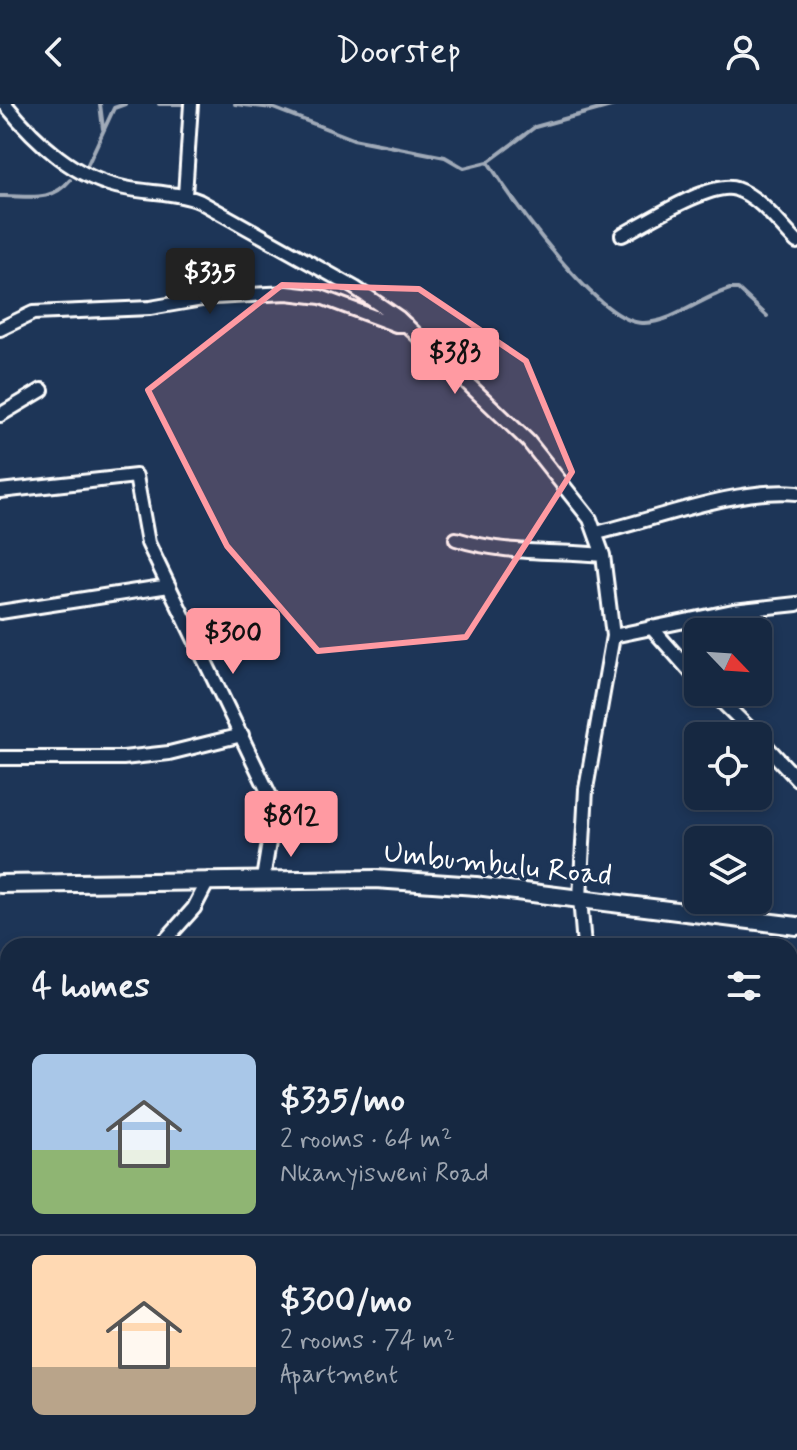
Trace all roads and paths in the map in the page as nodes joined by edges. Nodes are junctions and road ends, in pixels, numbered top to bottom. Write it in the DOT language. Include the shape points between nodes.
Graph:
graph roads {
  1 [pos="5,104"];
  2 [pos="191,104"];
  3 [pos="185,195"];
  4 [pos="622,235"];
  5 [pos="797,242"];
  6 [pos="407,325"];
  7 [pos="0,329"];
  8 [pos="42,390"];
  9 [pos="0,415"];
  10 [pos="0,491"];
  11 [pos="797,493"];
  12 [pos="597,533"];
  13 [pos="456,539"];
  14 [pos="603,555"];
  15 [pos="169,586"];
  16 [pos="797,604"];
  17 [pos="0,612"];
  18 [pos="651,627"];
  19 [pos="613,636"];
  20 [pos="684,664"];
  21 [pos="727,706"];
  22 [pos="743,722"];
  23 [pos="242,735"];
  24 [pos="772,751"];
  25 [pos="0,758"];
  26 [pos="797,779"];
  27 [pos="209,879"];
  28 [pos="263,879"];
  29 [pos="0,884"];
  30 [pos="580,898"];
  31 [pos="797,926"];
  32 [pos="167,938"];
  33 [pos="583,938"];
  1 -- 3 [label="street" via="58,157 97,180 149,193"];
  2 -- 3 [label="street"];
  3 -- 6 [label="street" via="355,288"];
  4 -- 5 [label="street" via="725,186 760,204"];
  6 -- 7 [label="street" via="321,297 287,293 150,308 33,313"];
  6 -- 12 [label="street" via="528,441"];
  8 -- 9 [label="street"];
  10 -- 15 [label="street" via="136,476 143,529"];
  11 -- 12 [label="street" via="729,499"];
  12 -- 14 [label="street"];
  13 -- 14 [label="street" via="521,554 560,550"];
  14 -- 19 [label="street"];
  15 -- 17 [label="street"];
  15 -- 23 [label="street"];
  16 -- 18 [label="street"];
  18 -- 19 [label="street"];
  18 -- 20 [label="street"];
  19 -- 30 [label="street" via="590,755"];
  21 -- 22 [label="street"];
  23 -- 25 [label="street" via="123,758"];
  23 -- 28 [label="street" via="272,800"];
  24 -- 26 [label="street"];
  27 -- 28 [label="main road, Umbumbulu Road"];
  27 -- 29 [label="main road, Umbumbulu Road"];
  27 -- 32 [label="street" via="194,908"];
  28 -- 30 [label="main road, Umbumbulu Road" via="375,879"];
  30 -- 31 [label="main road, Umbumbulu Road"];
  30 -- 33 [label="street"];
}
